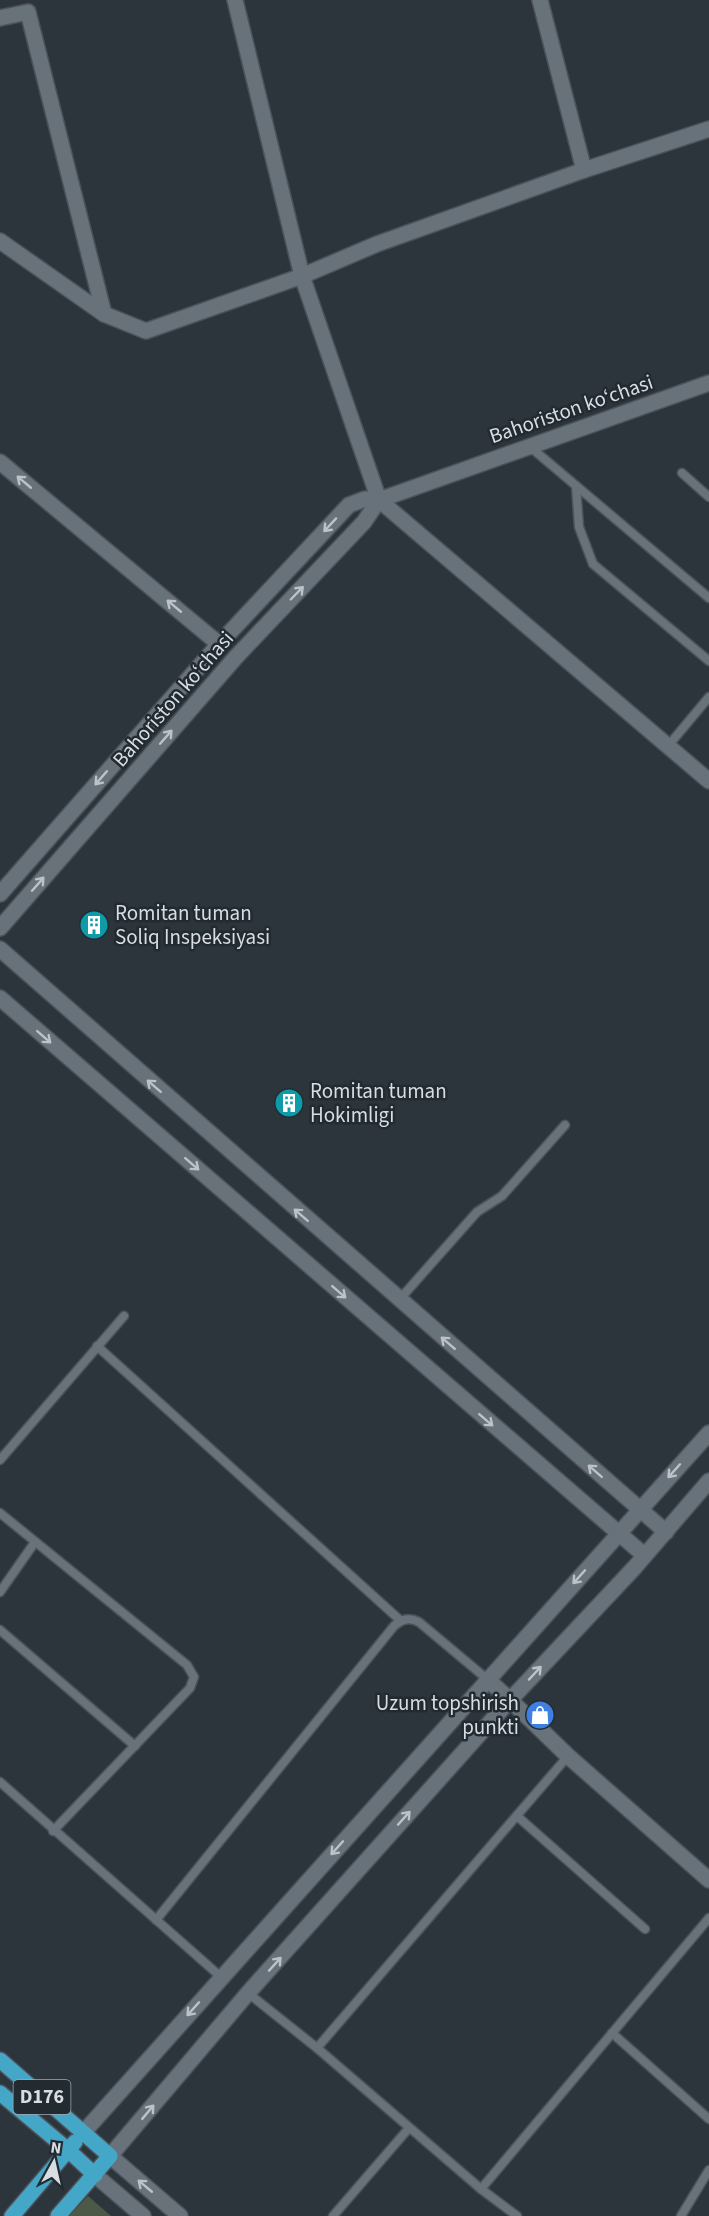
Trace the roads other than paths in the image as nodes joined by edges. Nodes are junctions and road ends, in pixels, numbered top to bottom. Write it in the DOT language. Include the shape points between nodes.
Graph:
graph roads {
  1 [pos="235,0"];
  2 [pos="540,0"];
  3 [pos="27,6"];
  4 [pos="0,18"];
  5 [pos="709,129"];
  6 [pos="584,170"];
  7 [pos="0,241"];
  8 [pos="302,276"];
  9 [pos="104,314"];
  10 [pos="709,383"];
  11 [pos="529,447"];
  12 [pos="0,462"];
  13 [pos="682,473"];
  14 [pos="576,486"];
  15 [pos="709,497"];
  16 [pos="379,500"];
  17 [pos="709,598"];
  18 [pos="219,644"];
  19 [pos="709,661"];
  20 [pos="709,698"];
  21 [pos="668,746"];
  22 [pos="709,781"];
  23 [pos="0,894"];
  24 [pos="0,928"];
  25 [pos="0,949"];
  26 [pos="0,998"];
  27 [pos="565,1125"];
  28 [pos="399,1300"];
  29 [pos="124,1316"];
  30 [pos="97,1346"];
  31 [pos="709,1433"];
  32 [pos="0,1460"];
  33 [pos="709,1481"];
  34 [pos="639,1510"];
  35 [pos="0,1513"];
  36 [pos="666,1532"];
  37 [pos="619,1534"];
  38 [pos="35,1542"];
  39 [pos="644,1555"];
  40 [pos="0,1592"];
  41 [pos="401,1621"];
  42 [pos="0,1630"];
  43 [pos="487,1679"];
  44 [pos="510,1700"];
  45 [pos="135,1746"];
  46 [pos="568,1756"];
  47 [pos="0,1782"];
  48 [pos="517,1816"];
  49 [pos="53,1831"];
  50 [pos="709,1880"];
  51 [pos="709,1918"];
  52 [pos="156,1920"];
  53 [pos="645,1929"];
  54 [pos="221,1977"];
  55 [pos="248,1993"];
  56 [pos="612,2033"];
  57 [pos="316,2048"];
  58 [pos="0,2060"];
  59 [pos="0,2093"];
  60 [pos="709,2119"];
  61 [pos="410,2128"];
  62 [pos="83,2133"];
  63 [pos="68,2150"];
  64 [pos="110,2156"];
  65 [pos="709,2170"];
  66 [pos="95,2175"];
  67 [pos="481,2189"];
  68 [pos="12,2216"];
  69 [pos="58,2216"];
  70 [pos="143,2216"];
  71 [pos="180,2216"];
  72 [pos="333,2216"];
  73 [pos="517,2216"];
  74 [pos="681,2216"];
  1 -- 8 [label="street"];
  2 -- 6 [label="street"];
  3 -- 4 [label="street"];
  3 -- 9 [label="street"];
  5 -- 6 [label="street"];
  6 -- 8 [label="street" via="377,244"];
  7 -- 9 [label="street"];
  8 -- 9 [label="street" via="146,330"];
  8 -- 16 [label="street"];
  10 -- 11 [label="street, Bahoriston ko‘chasi"];
  11 -- 14 [label="lane"];
  11 -- 16 [label="street, Bahoriston ko‘chasi"];
  18 -- 12 [label="street, one-way"];
  13 -- 15 [label="lane"];
  14 -- 17 [label="lane"];
  14 -- 19 [label="lane" via="579,527 593,564"];
  16 -- 18 [label="street, Bahoriston ko‘chasi, one-way" via="365,499 349,505"];
  16 -- 21 [label="street"];
  24 -- 16 [label="street, Bahoriston ko‘chasi, one-way" via="236,657 364,522"];
  18 -- 23 [label="street, Bahoriston ko‘chasi, one-way"];
  20 -- 21 [label="lane"];
  21 -- 22 [label="street"];
  28 -- 25 [label="street, one-way"];
  26 -- 37 [label="street, one-way"];
  27 -- 28 [label="lane" via="502,1196 477,1212"];
  34 -- 28 [label="street, one-way"];
  29 -- 30 [label="lane"];
  30 -- 32 [label="lane"];
  30 -- 41 [label="lane"];
  31 -- 34 [label="street, one-way"];
  33 -- 36 [label="street"];
  34 -- 36 [label="street"];
  34 -- 37 [label="street"];
  35 -- 38 [label="lane"];
  36 -- 39 [label="street"];
  37 -- 39 [label="street"];
  37 -- 43 [label="street, one-way"];
  38 -- 40 [label="lane"];
  38 -- 45 [label="lane" via="187,1665 194,1677 190,1688"];
  44 -- 39 [label="street, one-way"];
  41 -- 43 [label="lane" via="419,1622"];
  41 -- 52 [label="lane"];
  42 -- 45 [label="lane"];
  43 -- 44 [label="street"];
  43 -- 54 [label="street, one-way"];
  44 -- 46 [label="street"];
  55 -- 44 [label="street, one-way"];
  45 -- 49 [label="lane"];
  46 -- 48 [label="lane"];
  46 -- 50 [label="street"];
  47 -- 49 [label="lane"];
  48 -- 53 [label="lane"];
  48 -- 57 [label="lane"];
  49 -- 52 [label="lane"];
  51 -- 56 [label="lane"];
  52 -- 54 [label="lane"];
  54 -- 62 [label="street, one-way"];
  55 -- 57 [label="lane"];
  64 -- 55 [label="street, one-way"];
  56 -- 60 [label="lane"];
  56 -- 67 [label="lane"];
  57 -- 61 [label="lane"];
  58 -- 62 [label="main road, D176"];
  59 -- 63 [label="main road, D176"];
  61 -- 67 [label="lane"];
  61 -- 72 [label="lane"];
  62 -- 63 [label="main road, D176"];
  62 -- 64 [label="main road, D176"];
  63 -- 66 [label="main road, D176"];
  63 -- 68 [label="main road, D176"];
  64 -- 66 [label="main road"];
  71 -- 64 [label="street, one-way"];
  65 -- 74 [label="lane"];
  66 -- 69 [label="main road"];
  66 -- 70 [label="street"];
  67 -- 73 [label="lane"];
}
